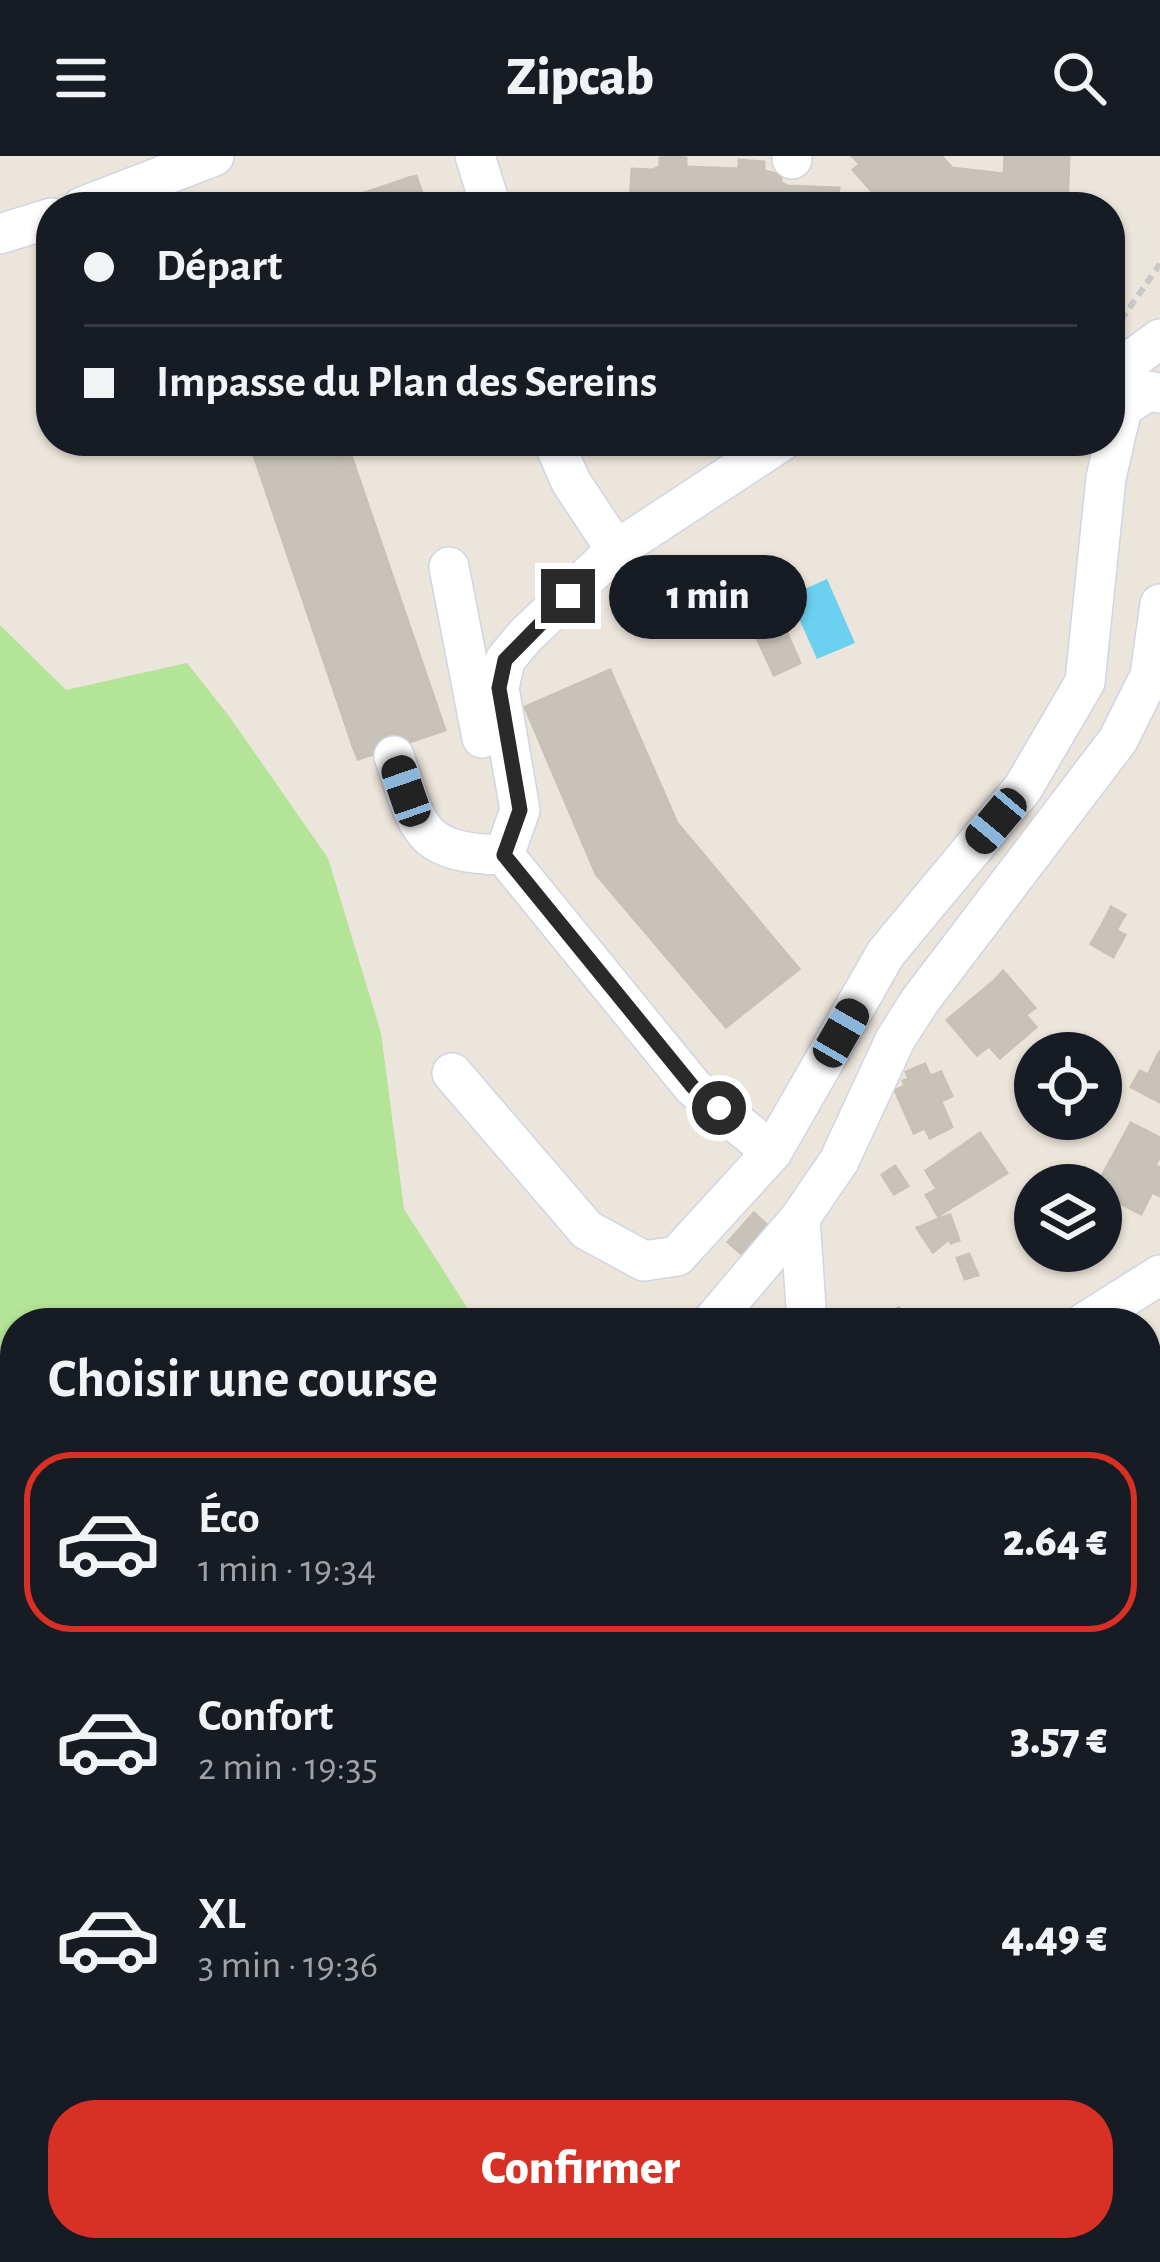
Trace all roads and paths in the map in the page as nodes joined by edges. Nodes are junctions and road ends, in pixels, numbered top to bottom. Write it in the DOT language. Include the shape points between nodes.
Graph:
graph roads {
  1 [pos="214,156"];
  2 [pos="475,156"];
  3 [pos="121,192"];
  4 [pos="486,192"];
  5 [pos="36,223"];
  6 [pos="0,234"];
  7 [pos="1160,264"];
  8 [pos="1125,310"];
  9 [pos="1160,339"];
  10 [pos="1125,363"];
  11 [pos="1160,393"];
  12 [pos="1125,405"];
  13 [pos="560,456"];
  14 [pos="759,456"];
  15 [pos="1111,456"];
  16 [pos="616,550"];
  17 [pos="449,566"];
  18 [pos="1160,604"];
  19 [pos="394,756"];
  20 [pos="504,855"];
  21 [pos="452,1073"];
  22 [pos="772,1152"];
  23 [pos="800,1218"];
  24 [pos="1160,1275"];
  25 [pos="724,1308"];
  26 [pos="806,1308"];
  27 [pos="1108,1308"];
  1 -- 3 [label="street"];
  2 -- 4 [label="street"];
  5 -- 6 [label="street"];
  7 -- 8 [label="path"];
  9 -- 10 [label="street"];
  11 -- 12 [label="street"];
  13 -- 16 [label="street"];
  14 -- 16 [label="street"];
  15 -- 22 [label="street" via="1085,682 1023,788 886,953"];
  16 -- 20 [label="street" via="505,660 499,688 520,810"];
  17 -- 20 [label="street"];
  18 -- 23 [label="street" via="1150,676 1118,740 920,1002 839,1161"];
  19 -- 20 [label="street" via="418,826 446,850"];
  20 -- 22 [label="street" via="693,1087"];
  21 -- 22 [label="street" via="587,1230 644,1261 677,1256"];
  23 -- 25 [label="street"];
  23 -- 26 [label="street"];
  24 -- 27 [label="street"];
}
